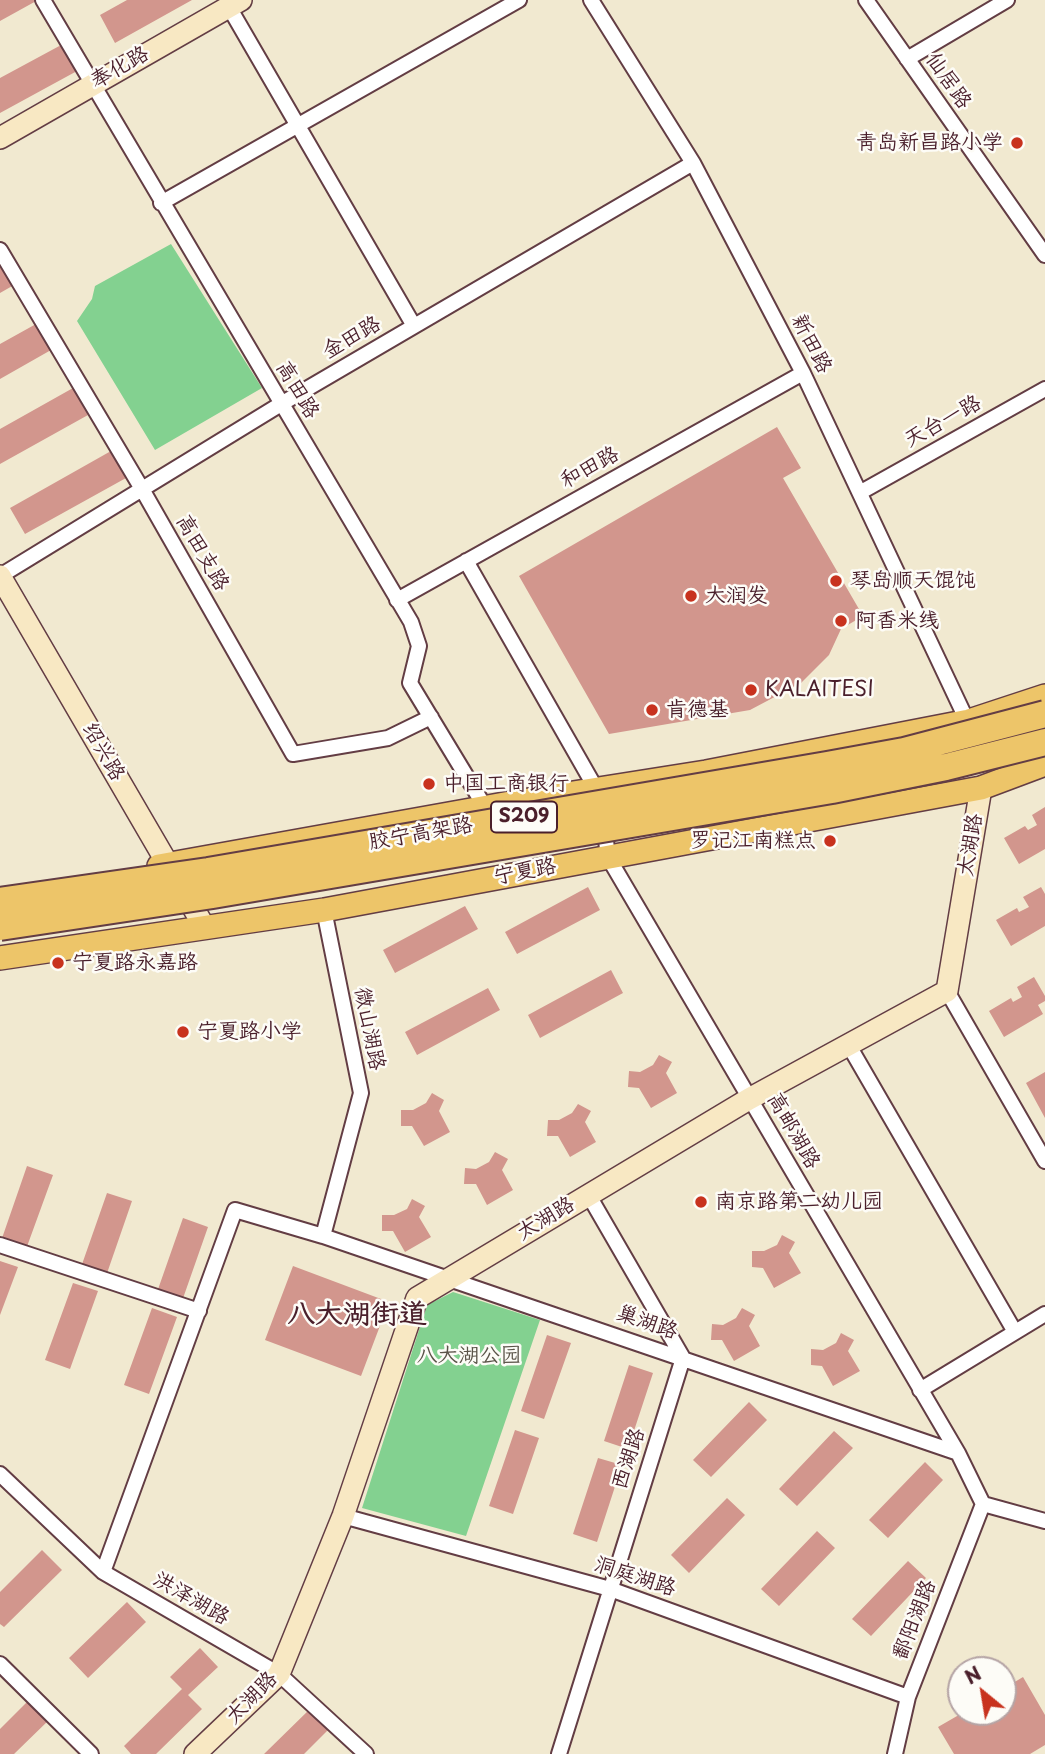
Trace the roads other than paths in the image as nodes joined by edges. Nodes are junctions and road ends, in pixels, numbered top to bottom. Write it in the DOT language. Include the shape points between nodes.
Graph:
graph roads {
  1 [pos="43,0"];
  2 [pos="519,0"];
  3 [pos="591,0"];
  4 [pos="866,0"];
  5 [pos="1007,0"];
  6 [pos="235,3"];
  7 [pos="907,59"];
  8 [pos="91,84"];
  9 [pos="299,127"];
  10 [pos="0,138"];
  11 [pos="693,163"];
  12 [pos="161,203"];
  13 [pos="0,250"];
  14 [pos="1045,255"];
  15 [pos="414,326"];
  16 [pos="803,373"];
  17 [pos="1045,389"];
  18 [pos="281,404"];
  19 [pos="142,489"];
  20 [pos="861,492"];
  21 [pos="466,561"];
  22 [pos="0,576"];
  23 [pos="397,600"];
  24 [pos="1045,696"];
  25 [pos="1045,714"];
  26 [pos="431,717"];
  27 [pos="969,721"];
  28 [pos="1045,741"];
  29 [pos="1045,764"];
  30 [pos="598,788"];
  31 [pos="981,788"];
  32 [pos="485,807"];
  33 [pos="608,857"];
  34 [pos="168,864"];
  35 [pos="0,888"];
  36 [pos="0,901"];
  37 [pos="324,910"];
  38 [pos="0,927"];
  39 [pos="205,928"];
  40 [pos="0,958"];
  41 [pos="947,991"];
  42 [pos="848,1044"];
  43 [pos="749,1099"];
  44 [pos="1045,1161"];
  45 [pos="588,1194"];
  46 [pos="323,1236"];
  47 [pos="0,1245"];
  48 [pos="449,1279"];
  49 [pos="199,1311"];
  50 [pos="1045,1314"];
  51 [pos="1015,1332"];
  52 [pos="683,1358"];
  53 [pos="920,1390"];
  54 [pos="958,1453"];
  55 [pos="0,1474"];
  56 [pos="983,1504"];
  57 [pos="343,1516"];
  58 [pos="1045,1521"];
  59 [pos="103,1572"];
  60 [pos="610,1589"];
  61 [pos="0,1664"];
  62 [pos="279,1674"];
  63 [pos="908,1697"];
  64 [pos="91,1754"];
  65 [pos="195,1754"];
  66 [pos="366,1754"];
  67 [pos="559,1754"];
  68 [pos="895,1754"];
  1 -- 8 [label="street, 高田路"];
  2 -- 9 [label="street"];
  3 -- 11 [label="street, 新田路"];
  4 -- 7 [label="street, 仙居路"];
  5 -- 7 [label="street"];
  6 -- 8 [label="street, 奉化路"];
  6 -- 9 [label="street"];
  7 -- 14 [label="street, 仙居路"];
  8 -- 10 [label="street, 奉化路"];
  8 -- 12 [label="street, 高田路"];
  9 -- 12 [label="street"];
  9 -- 15 [label="street"];
  11 -- 15 [label="street, 金田路"];
  11 -- 16 [label="street, 新田路"];
  12 -- 18 [label="street, 高田路"];
  13 -- 19 [label="street, 高田支路"];
  15 -- 18 [label="street, 金田路"];
  16 -- 20 [label="street, 新田路"];
  16 -- 21 [label="street, 和田路"];
  17 -- 20 [label="street, 天台一路"];
  18 -- 19 [label="street, 金田路"];
  18 -- 23 [label="street, 高田路"];
  19 -- 22 [label="street, 金田路"];
  19 -- 26 [label="street, 高田支路" via="293,754 388,738"];
  20 -- 27 [label="street, 新田路"];
  21 -- 23 [label="street, 和田路"];
  21 -- 30 [label="street"];
  22 -- 34 [label="street, 绍兴路"];
  23 -- 26 [label="street, 高田路" via="419,646 410,684"];
  24 -- 27 [label="main road"];
  25 -- 36 [label="highway, 胶宁高架路 / S209, bridge" via="916,748 827,765 222,869"];
  26 -- 32 [label="street, 高田路"];
  27 -- 30 [label="main road"];
  27 -- 31 [label="street, 新田路"];
  28 -- 38 [label="highway, 胶宁高架路 / S209, bridge" via="832,790"];
  29 -- 31 [label="main road, 宁夏路"];
  30 -- 32 [label="main road"];
  30 -- 33 [label="street, 高邮湖路"];
  31 -- 33 [label="main road, 宁夏路"];
  31 -- 41 [label="street, 太湖路"];
  32 -- 34 [label="main road"];
  33 -- 37 [label="main road, 宁夏路"];
  33 -- 43 [label="street, 高邮湖路"];
  34 -- 35 [label="main road"];
  34 -- 39 [label="street, 绍兴路"];
  37 -- 39 [label="main road, 宁夏路"];
  37 -- 46 [label="street, 微山湖路" via="361,1093"];
  39 -- 40 [label="main road, 宁夏路"];
  41 -- 42 [label="street, 太湖路"];
  41 -- 44 [label="street"];
  42 -- 43 [label="street, 太湖路"];
  42 -- 51 [label="street"];
  43 -- 45 [label="street, 太湖路"];
  43 -- 53 [label="street, 高邮湖路"];
  45 -- 48 [label="street, 太湖路"];
  45 -- 52 [label="street"];
  46 -- 48 [label="street, 巢湖路"];
  46 -- 49 [label="street, 巢湖路" via="235,1210"];
  47 -- 49 [label="street"];
  48 -- 52 [label="street, 巢湖路"];
  48 -- 57 [label="street, 太湖路" via="417,1298"];
  49 -- 59 [label="street"];
  50 -- 51 [label="street"];
  51 -- 53 [label="street"];
  52 -- 54 [label="street, 巢湖路"];
  52 -- 60 [label="street, 西湖路"];
  53 -- 54 [label="street, 高邮湖路"];
  54 -- 56 [label="street, 高邮湖路"];
  55 -- 59 [label="street, 洪泽湖路"];
  56 -- 58 [label="street"];
  56 -- 63 [label="street, 鄱阳湖路"];
  57 -- 60 [label="street, 洞庭湖路"];
  57 -- 62 [label="street, 太湖路"];
  59 -- 62 [label="street, 洪泽湖路"];
  60 -- 63 [label="street, 洞庭湖路"];
  60 -- 67 [label="street, 西湖路"];
  61 -- 64 [label="street"];
  62 -- 65 [label="street, 太湖路"];
  62 -- 66 [label="street, 洪泽湖路"];
  63 -- 68 [label="street, 鄱阳湖路"];
}
